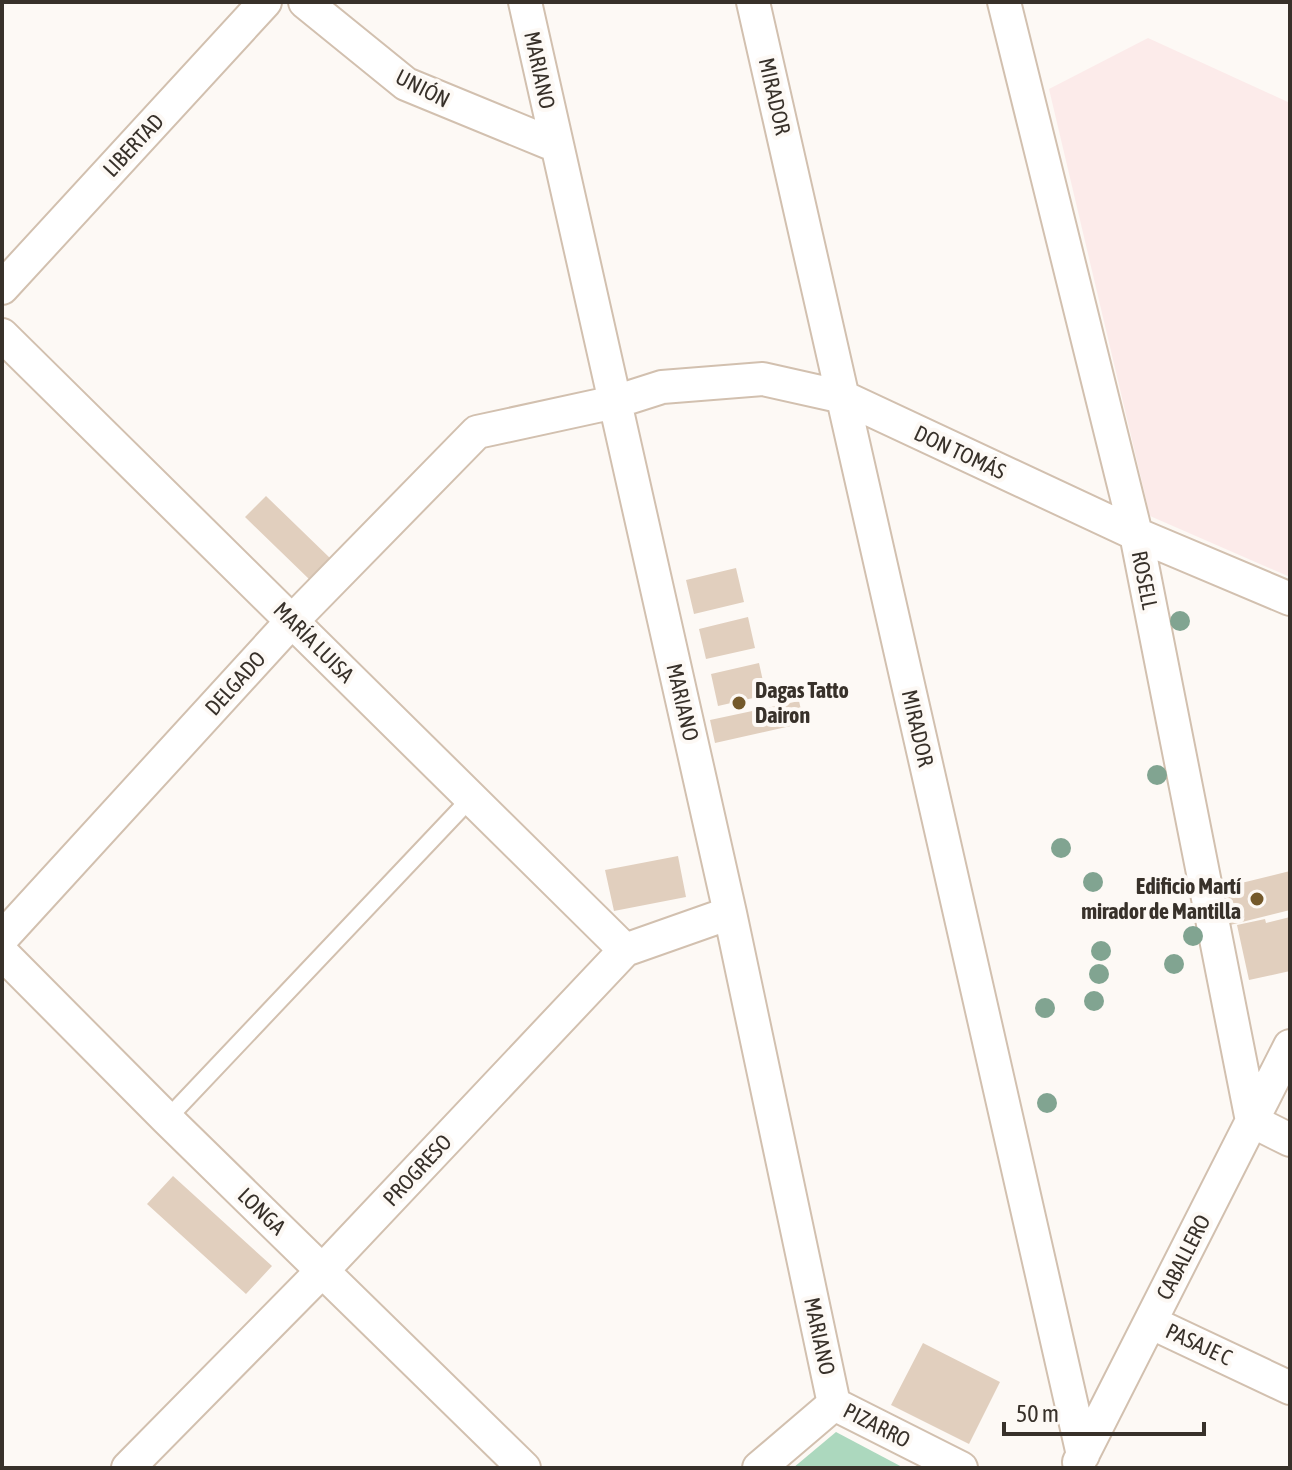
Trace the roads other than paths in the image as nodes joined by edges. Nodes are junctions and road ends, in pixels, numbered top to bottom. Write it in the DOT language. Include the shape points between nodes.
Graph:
graph roads {
  1 [pos="265,2"];
  2 [pos="305,2"];
  3 [pos="525,2"];
  4 [pos="753,2"];
  5 [pos="1004,2"];
  6 [pos="557,146"];
  7 [pos="2,288"];
  8 [pos="2,335"];
  9 [pos="843,397"];
  10 [pos="615,402"];
  11 [pos="1136,534"];
  12 [pos="1290,599"];
  13 [pos="292,621"];
  14 [pos="470,799"];
  15 [pos="730,913"];
  16 [pos="2,938"];
  17 [pos="625,950"];
  18 [pos="2,953"];
  19 [pos="1290,1046"];
  20 [pos="167,1119"];
  21 [pos="1252,1121"];
  22 [pos="1290,1140"];
  23 [pos="323,1270"];
  24 [pos="1150,1322"];
  25 [pos="1290,1388"];
  26 [pos="834,1404"];
  27 [pos="1079,1461"];
  28 [pos="128,1468"];
  29 [pos="524,1468"];
  30 [pos="759,1468"];
  31 [pos="961,1468"];
  1 -- 7 [label="street, LIBERTAD"];
  2 -- 6 [label="street, UNIÓN" via="406,84"];
  3 -- 6 [label="street, MARIANO"];
  4 -- 9 [label="street, MIRADOR"];
  5 -- 11 [label="street, ROSELL"];
  6 -- 10 [label="street, MARIANO"];
  8 -- 13 [label="street, MARÍA LUISA"];
  9 -- 10 [label="street, DON TOMÁS" via="763,379 662,387"];
  9 -- 11 [label="street, DON TOMÁS"];
  9 -- 27 [label="street, MIRADOR"];
  10 -- 13 [label="street, DELGADO" via="477,432"];
  10 -- 15 [label="street, MARIANO"];
  11 -- 12 [label="street, DON TOMÁS"];
  11 -- 21 [label="street, ROSELL"];
  13 -- 14 [label="street, MARÍA LUISA"];
  13 -- 16 [label="street, DELGADO"];
  14 -- 17 [label="street, MARÍA LUISA"];
  14 -- 20 [label="lane"];
  15 -- 17 [label="street, PROGRESO"];
  15 -- 26 [label="street, MARIANO"];
  17 -- 23 [label="street, PROGRESO"];
  18 -- 20 [label="street, LONGA"];
  19 -- 21 [label="street, CABALLERO"];
  20 -- 23 [label="street, LONGA"];
  21 -- 22 [label="street"];
  21 -- 24 [label="street, CABALLERO"];
  23 -- 28 [label="street, PROGRESO"];
  23 -- 29 [label="street, LONGA"];
  24 -- 25 [label="street, PASAJE C"];
  24 -- 27 [label="street, CABALLERO"];
  26 -- 30 [label="street"];
  26 -- 31 [label="street, PIZARRO"];
}
